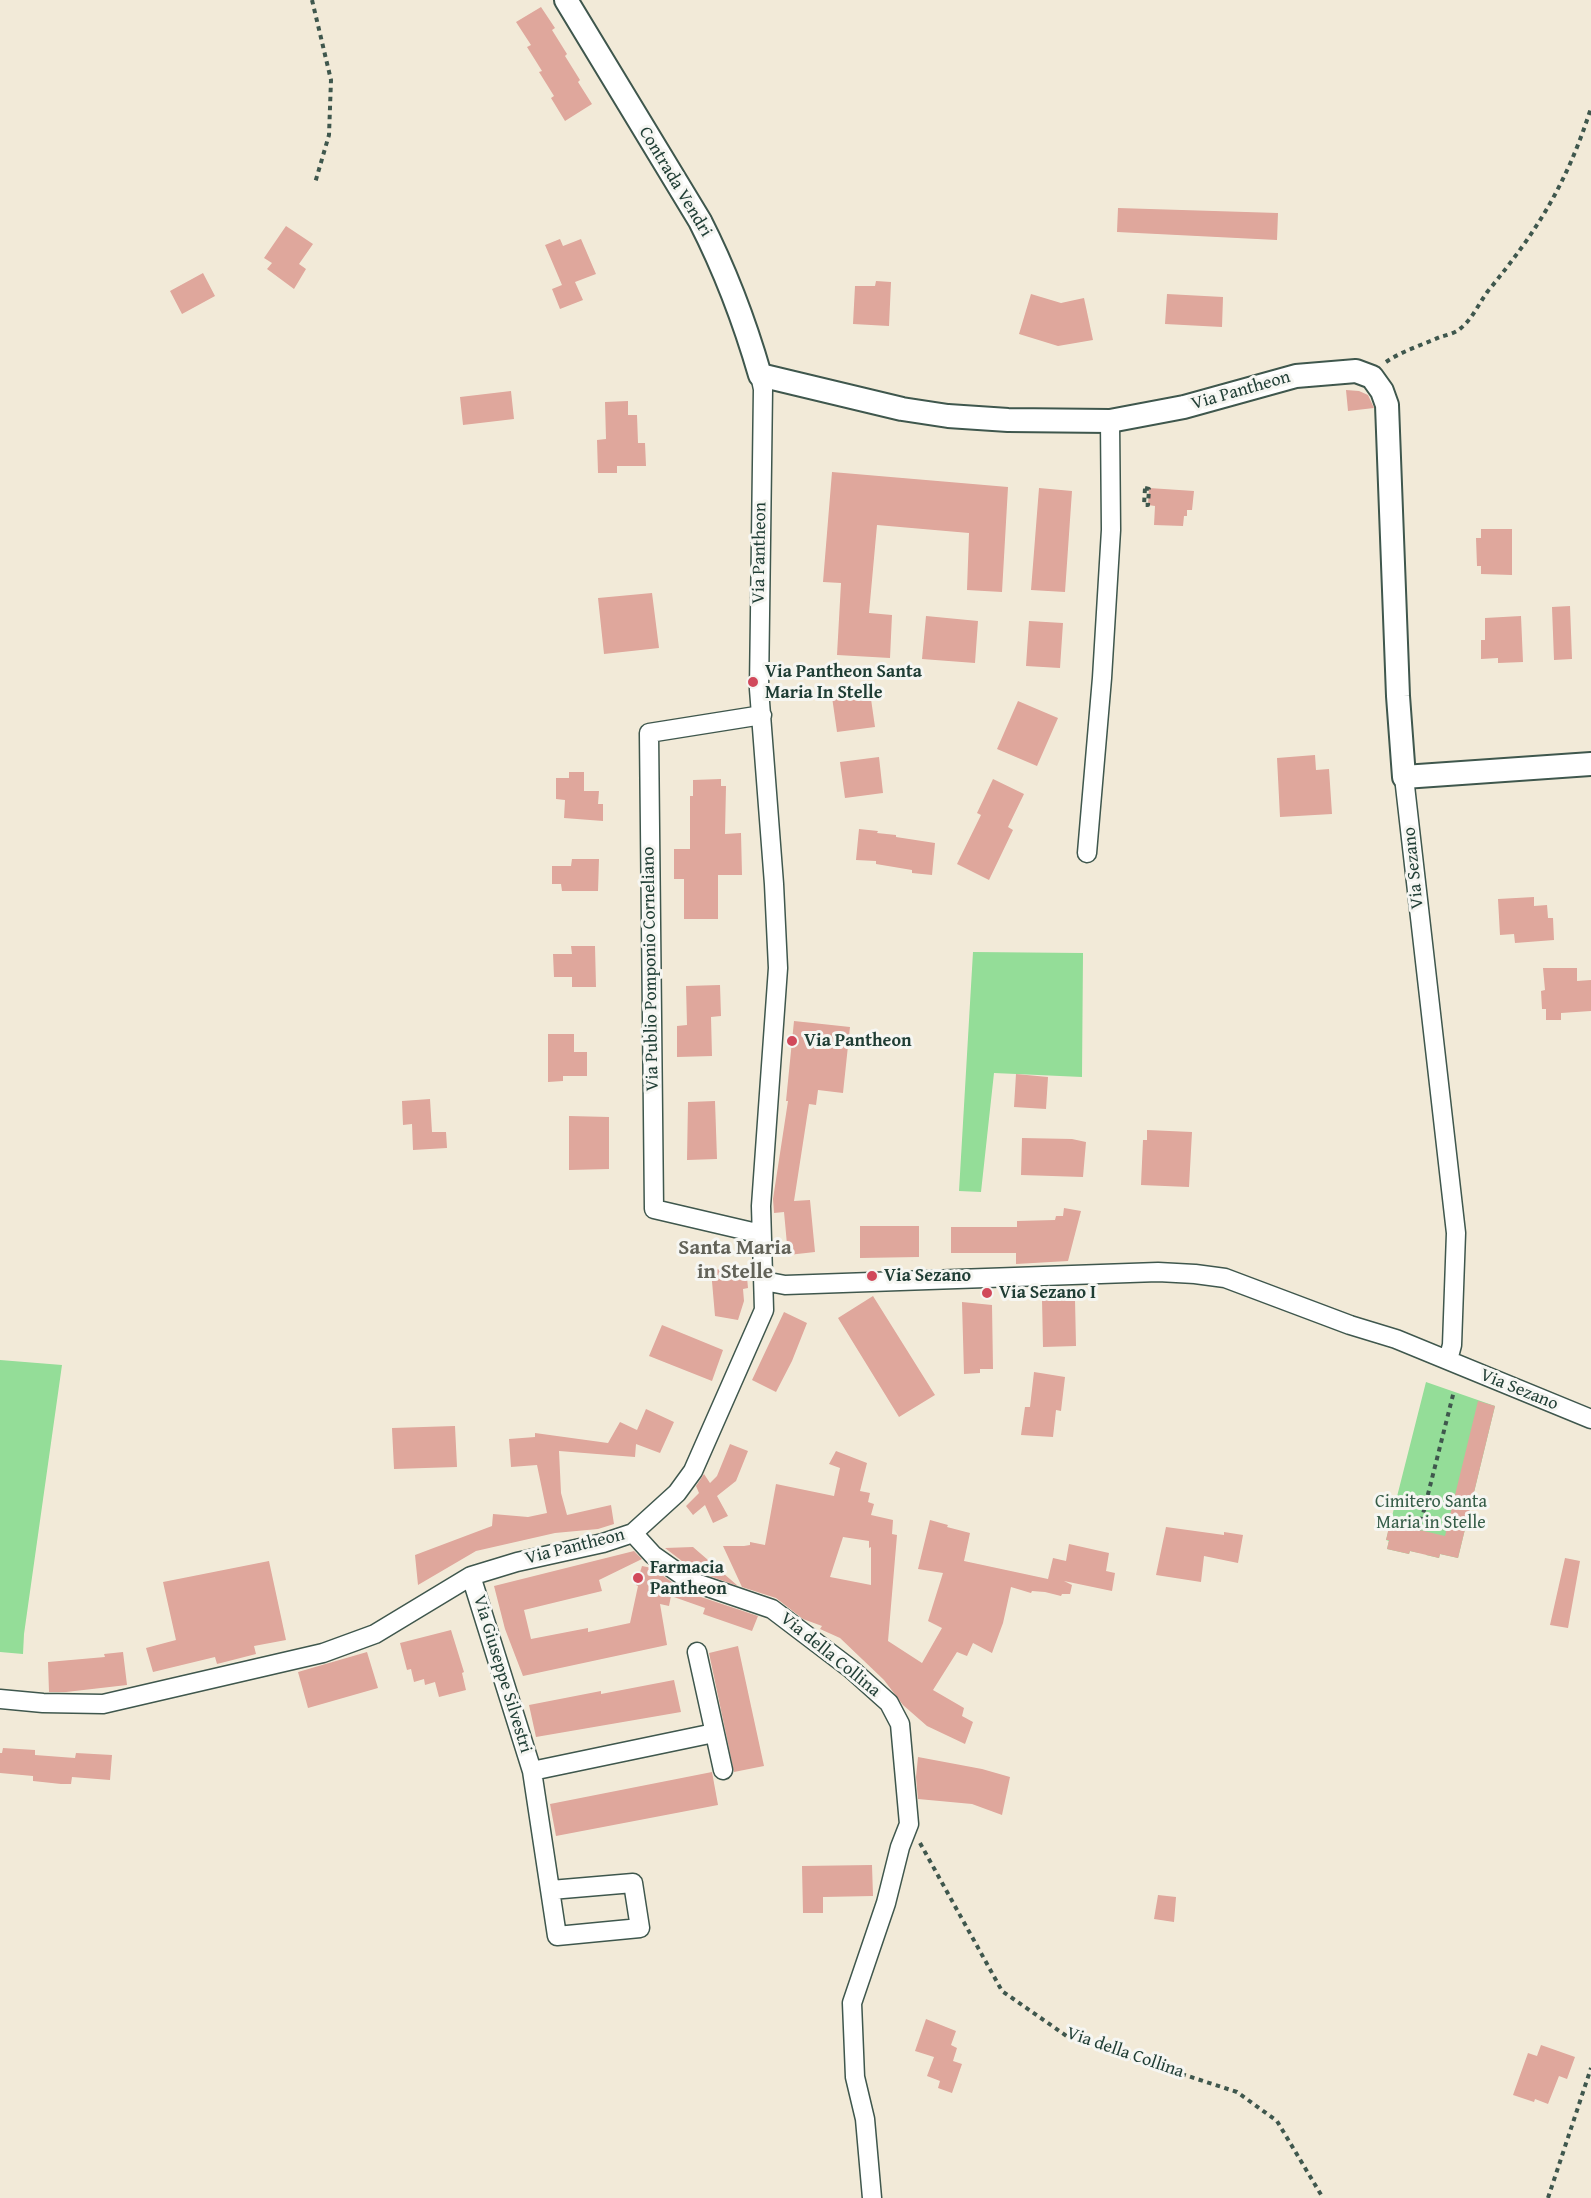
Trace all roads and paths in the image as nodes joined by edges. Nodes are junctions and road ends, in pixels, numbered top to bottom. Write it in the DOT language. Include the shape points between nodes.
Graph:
graph roads {
  1 [pos="312,0"];
  2 [pos="566,0"];
  3 [pos="1591,108"];
  4 [pos="315,183"];
  5 [pos="760,375"];
  6 [pos="1371,377"];
  7 [pos="1110,421"];
  8 [pos="762,715"];
  9 [pos="1591,764"];
  10 [pos="1404,777"];
  11 [pos="1087,853"];
  12 [pos="761,1234"];
  13 [pos="764,1281"];
  14 [pos="1448,1360"];
  15 [pos="1454,1391"];
  16 [pos="1591,1419"];
  17 [pos="1419,1530"];
  18 [pos="633,1533"];
  19 [pos="471,1576"];
  20 [pos="697,1652"];
  21 [pos="0,1699"];
  22 [pos="714,1733"];
  23 [pos="723,1770"];
  24 [pos="532,1771"];
  25 [pos="909,1824"];
  26 [pos="551,1890"];
  27 [pos="1591,2068"];
  28 [pos="872,2198"];
  29 [pos="1323,2198"];
  30 [pos="1548,2198"];
  1 -- 4 [label="path" via="331,80 328,135"];
  2 -- 5 [label="street, Contrada Vendri" via="704,228 750,340"];
  3 -- 6 [label="path" via="1554,200 1476,311 1460,329 1396,355"];
  5 -- 7 [label="street, Via Pantheon" via="902,410 1008,420"];
  5 -- 8 [label="street, Via Pantheon"];
  6 -- 7 [label="street, Via Pantheon" via="1356,371 1296,376 1184,408"];
  6 -- 10 [label="street, Via Sezano" via="1387,405"];
  7 -- 11 [label="street" via="1111,542"];
  8 -- 12 [label="street, Via Pantheon" via="778,968"];
  8 -- 12 [label="street, Via Publio Pomponio Corneliano" via="649,733 654,1209"];
  9 -- 10 [label="street"];
  10 -- 14 [label="street, Via Sezano" via="1456,1233 1452,1345"];
  12 -- 13 [label="street, Via Pantheon"];
  13 -- 14 [label="street, Via Sezano" via="784,1285 1124,1272 1195,1274 1225,1278"];
  13 -- 18 [label="street, Via Pantheon" via="760,1322 693,1471 677,1493"];
  14 -- 16 [label="street, Via Sezano"];
  15 -- 17 [label="path"];
  18 -- 19 [label="street, Via Pantheon"];
  18 -- 25 [label="street, Via della Collina" via="653,1555 690,1581 772,1610 889,1703 900,1725"];
  19 -- 21 [label="street, Via Pantheon" via="375,1634 323,1653 103,1704"];
  19 -- 24 [label="street, Via Giuseppe Silvestri"];
  20 -- 22 [label="street"];
  22 -- 23 [label="street"];
  22 -- 24 [label="street, Via Giuseppe Silvestri"];
  24 -- 26 [label="street, Via Giuseppe Silvestri"];
  25 -- 28 [label="street, Via della Collina" via="852,2003 855,2077 865,2119"];
  25 -- 29 [label="path, Via della Collina" via="1002,1991 1068,2037 1237,2092 1277,2121"];
  26 -- 26 [label="street, Via Giuseppe Silvestri" via="633,1882 640,1928 557,1936"];
  27 -- 30 [label="path"];
}
